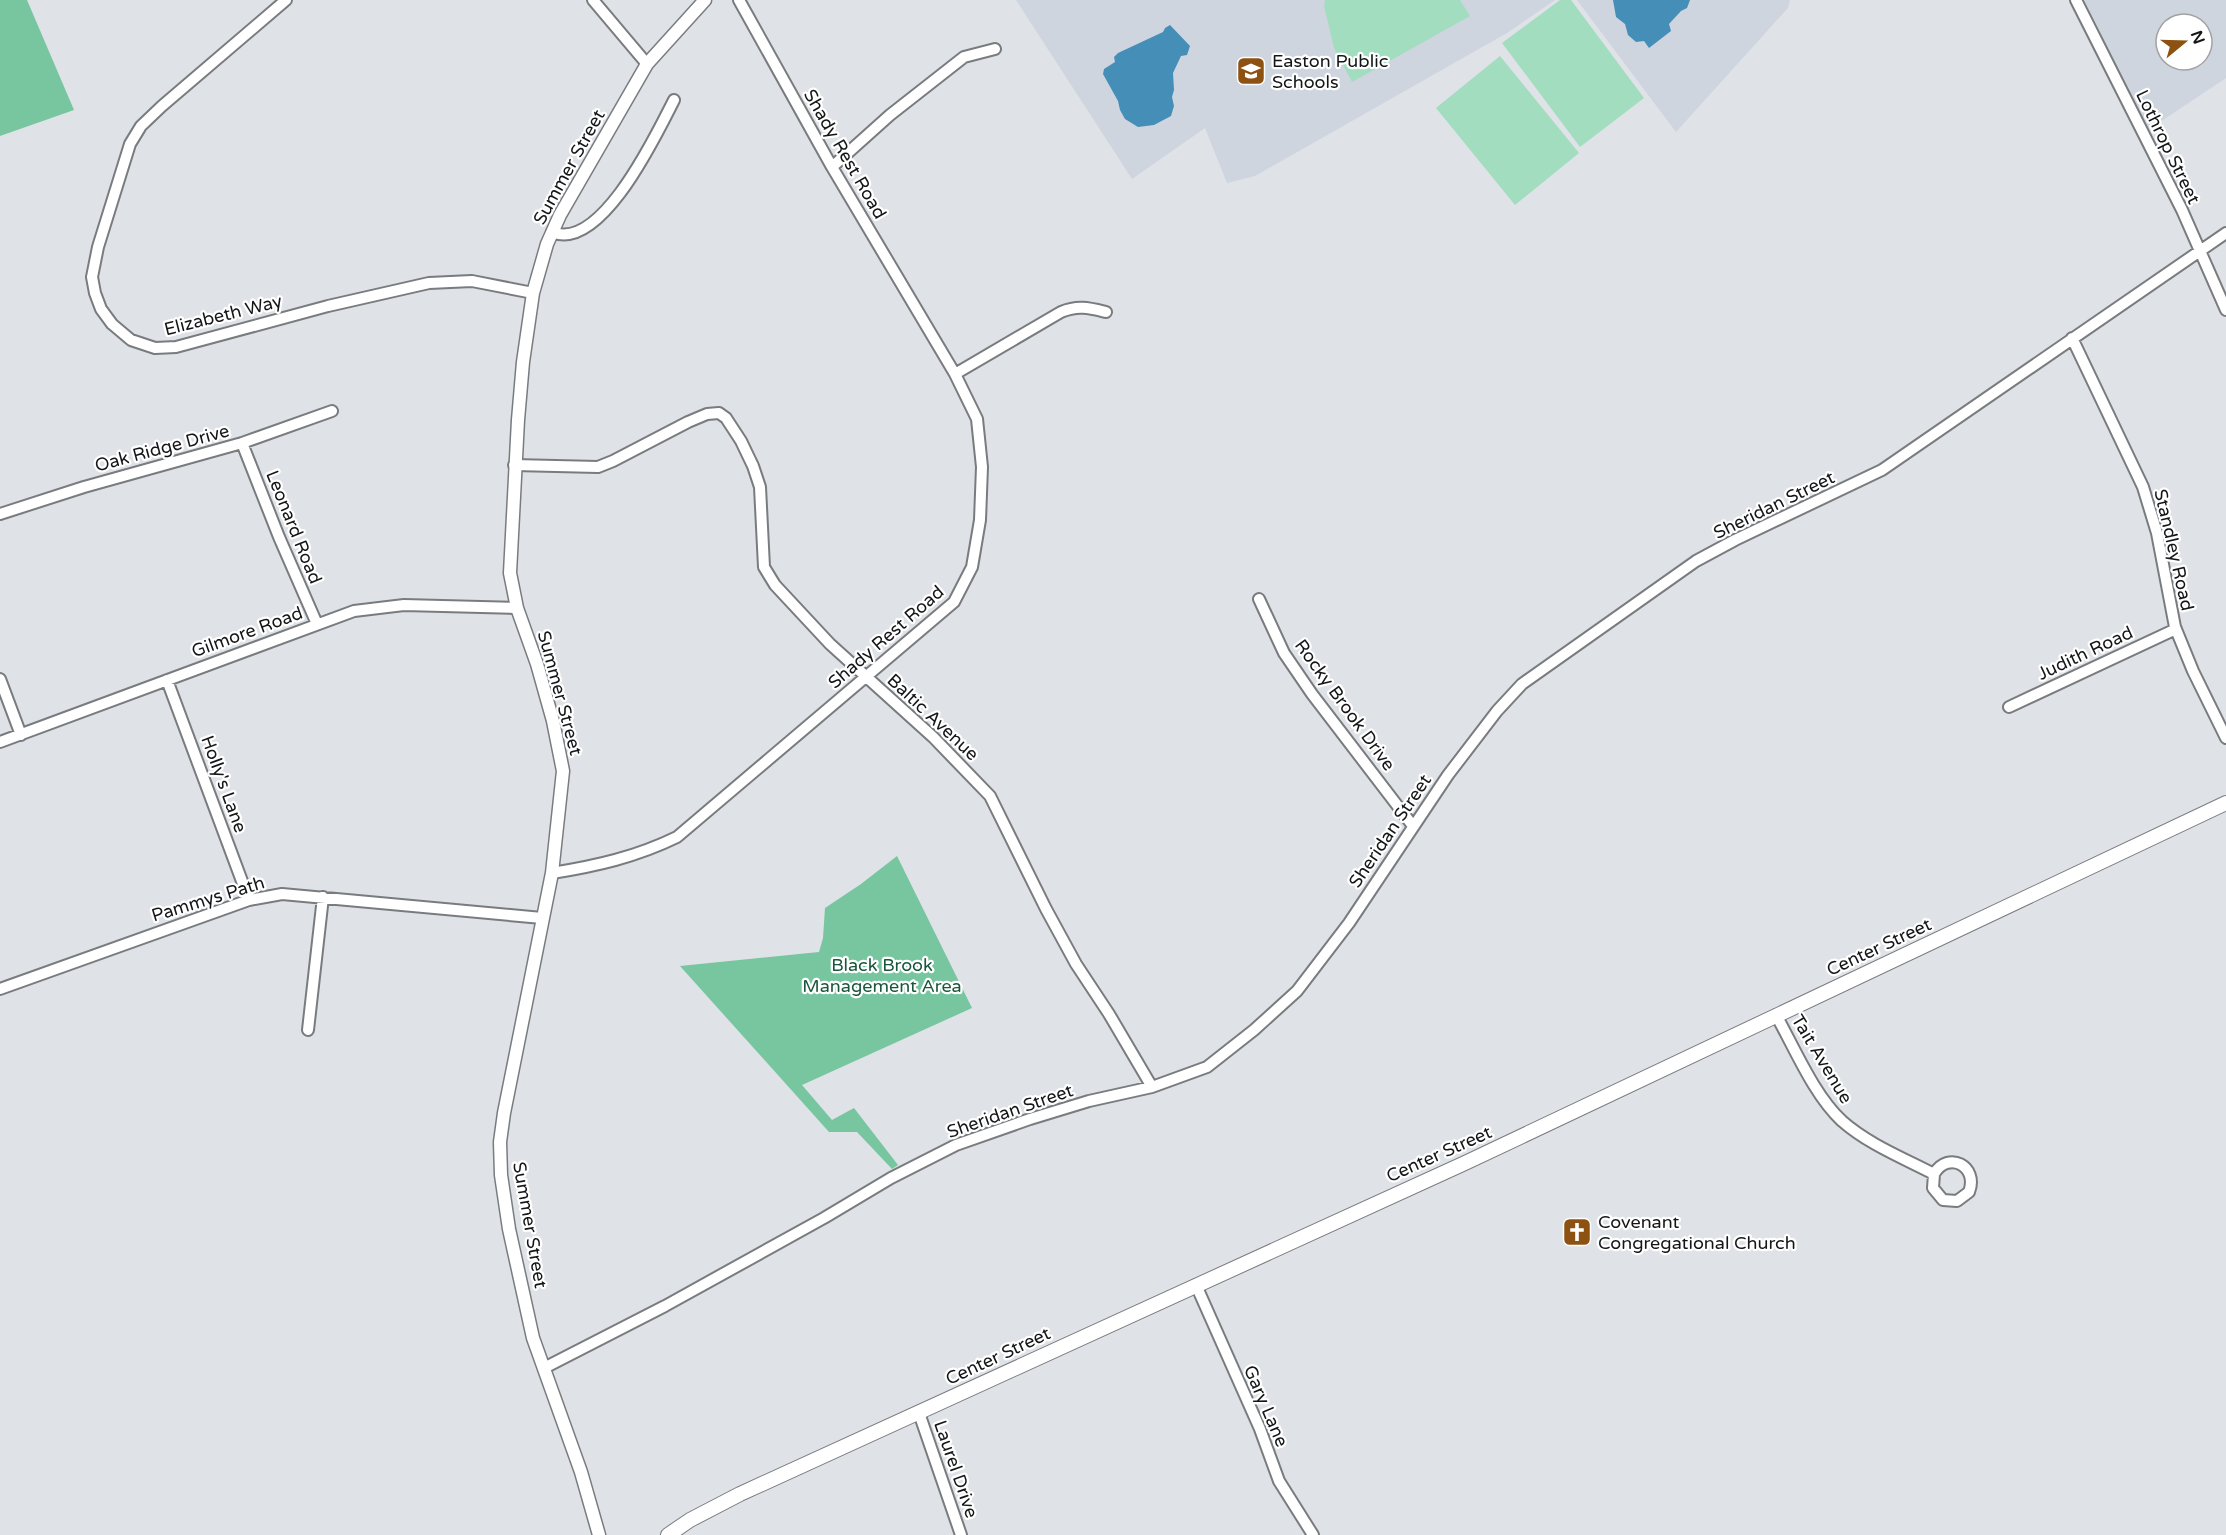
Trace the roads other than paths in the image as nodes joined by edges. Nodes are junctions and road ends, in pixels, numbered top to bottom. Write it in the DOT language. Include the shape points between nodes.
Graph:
graph roads {
  1 [pos="286,0"];
  2 [pos="593,0"];
  3 [pos="705,0"];
  4 [pos="739,0"];
  5 [pos="2076,0"];
  6 [pos="995,50"];
  7 [pos="648,64"];
  8 [pos="674,100"];
  9 [pos="832,167"];
  10 [pos="552,232"];
  11 [pos="2226,232"];
  12 [pos="2199,252"];
  13 [pos="533,292"];
  14 [pos="2226,310"];
  15 [pos="1106,312"];
  16 [pos="2072,338"];
  17 [pos="956,374"];
  18 [pos="332,411"];
  19 [pos="242,443"];
  20 [pos="514,465"];
  21 [pos="0,514"];
  22 [pos="1259,599"];
  23 [pos="517,608"];
  24 [pos="316,624"];
  25 [pos="2176,629"];
  26 [pos="865,678"];
  27 [pos="0,679"];
  28 [pos="167,680"];
  29 [pos="2009,707"];
  30 [pos="21,735"];
  31 [pos="2226,738"];
  32 [pos="0,742"];
  33 [pos="2226,803"];
  34 [pos="1413,826"];
  35 [pos="552,873"];
  36 [pos="323,897"];
  37 [pos="249,900"];
  38 [pos="542,918"];
  39 [pos="0,989"];
  40 [pos="1776,1015"];
  41 [pos="308,1030"];
  42 [pos="1152,1087"];
  43 [pos="1934,1174"];
  44 [pos="1196,1286"];
  45 [pos="544,1368"];
  46 [pos="919,1413"];
  47 [pos="598,1535"];
  48 [pos="668,1535"];
  49 [pos="961,1535"];
  50 [pos="1313,1535"];
  1 -- 13 [label="street, Elizabeth Way" via="162,106 141,126 130,144 92,277 101,309 112,324 131,340 155,348 176,347 429,283 472,280"];
  2 -- 7 [label="street"];
  3 -- 7 [label="street, Summer Street"];
  4 -- 9 [label="street, Shady Rest Road"];
  5 -- 12 [label="street, Lothrop Street" via="2182,210"];
  6 -- 9 [label="street" via="964,57"];
  7 -- 10 [label="street, Summer Street"];
  8 -- 10 [label="street" via="641,163 596,221 571,234 561,236"];
  9 -- 17 [label="street, Shady Rest Road"];
  10 -- 13 [label="street, Summer Street"];
  11 -- 12 [label="street, Sheridan Street"];
  12 -- 14 [label="street, Lothrop Street"];
  12 -- 16 [label="street, Sheridan Street"];
  13 -- 20 [label="street, Summer Street"];
  15 -- 17 [label="street" via="1073,307"];
  16 -- 25 [label="street, Standley Road" via="2143,487 2157,533"];
  16 -- 34 [label="street, Sheridan Street" via="1882,470 1696,561 1548,663 1497,711"];
  17 -- 26 [label="street, Shady Rest Road" via="977,419 982,467 980,520 972,567 954,603"];
  18 -- 19 [label="street, Oak Ridge Drive"];
  19 -- 21 [label="street, Oak Ridge Drive"];
  19 -- 24 [label="street, Leonard Road"];
  20 -- 23 [label="street, Summer Street" via="510,573"];
  20 -- 26 [label="street, Baltic Avenue" via="598,467 688,422 718,413 726,418 741,441 760,487 764,567 799,612"];
  22 -- 34 [label="street, Rocky Brook Drive" via="1290,661 1312,694"];
  23 -- 24 [label="street, Gilmore Road" via="376,607"];
  23 -- 35 [label="street, Summer Street" via="550,710 563,771"];
  24 -- 28 [label="street, Gilmore Road"];
  25 -- 29 [label="street, Judith Road"];
  25 -- 31 [label="street, Standley Road"];
  26 -- 35 [label="street, Shady Rest Road" via="677,837 618,861"];
  26 -- 42 [label="street, Baltic Avenue" via="933,737 990,796 1046,909"];
  27 -- 30 [label="street"];
  28 -- 30 [label="street, Gilmore Road"];
  28 -- 37 [label="street, Holly's Lane"];
  30 -- 32 [label="street, Gilmore Road"];
  33 -- 40 [label="main road, Center Street"];
  34 -- 42 [label="street, Sheridan Street" via="1349,923 1297,991 1207,1067"];
  35 -- 38 [label="street, Summer Street"];
  36 -- 37 [label="street, Pammys Path" via="282,894"];
  36 -- 38 [label="street, Pammys Path"];
  36 -- 41 [label="street"];
  37 -- 39 [label="street, Pammys Path"];
  38 -- 45 [label="street, Summer Street" via="500,1146 509,1229 533,1338"];
  40 -- 43 [label="street, Tait Avenue" via="1819,1092 1841,1120 1869,1141"];
  40 -- 44 [label="main road, Center Street"];
  42 -- 45 [label="street, Sheridan Street" via="1089,1101 956,1145 665,1306"];
  44 -- 46 [label="main road, Center Street"];
  44 -- 50 [label="street, Gary Lane" via="1280,1481"];
  45 -- 47 [label="street, Summer Street" via="581,1472"];
  46 -- 48 [label="main road, Center Street" via="740,1494"];
  46 -- 49 [label="street, Laurel Drive"];
}
